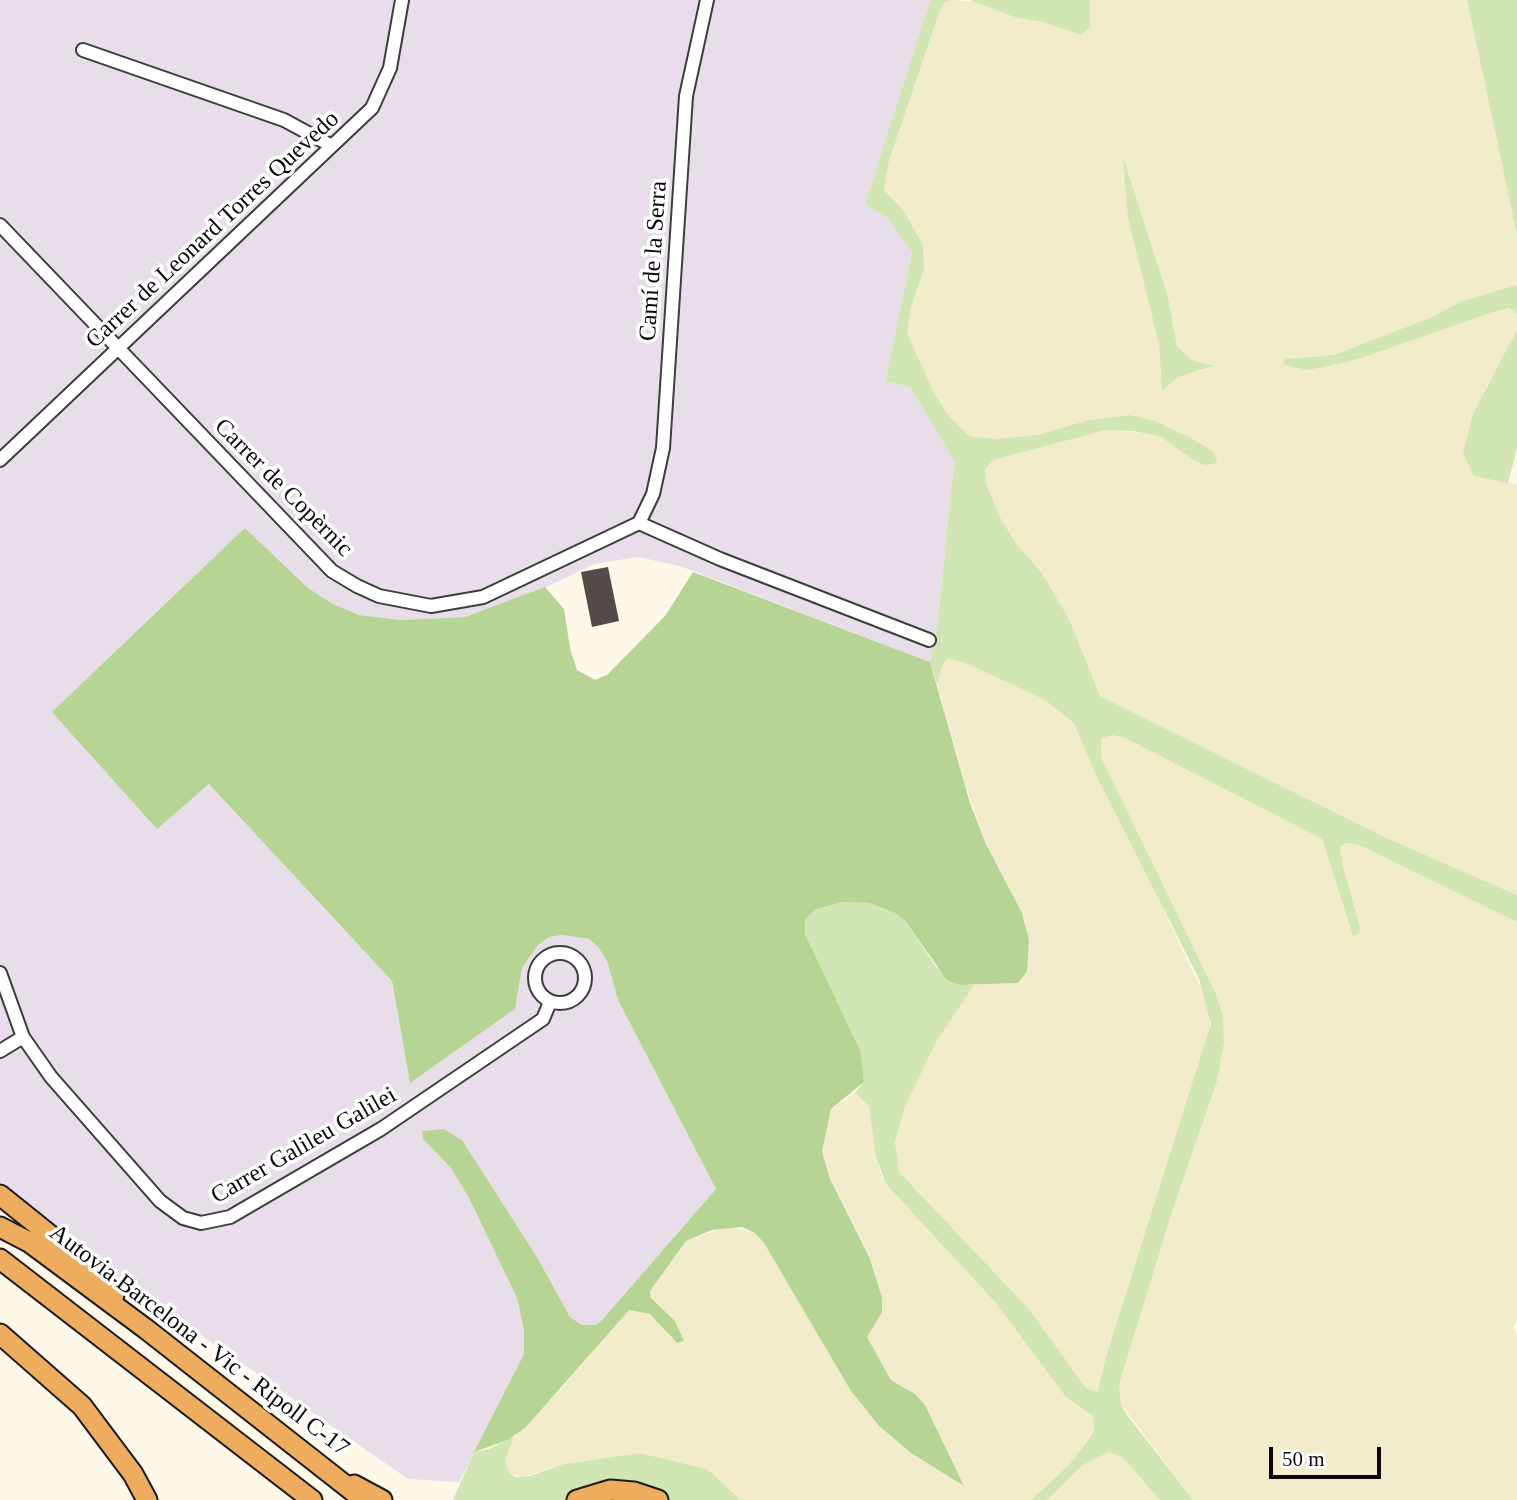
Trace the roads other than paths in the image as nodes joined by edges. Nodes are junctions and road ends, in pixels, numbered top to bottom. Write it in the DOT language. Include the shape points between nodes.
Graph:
graph roads {
  1 [pos="402,0"];
  2 [pos="707,0"];
  3 [pos="83,50"];
  4 [pos="332,146"];
  5 [pos="0,225"];
  6 [pos="117,349"];
  7 [pos="0,460"];
  8 [pos="639,523"];
  9 [pos="929,640"];
  10 [pos="0,974"];
  11 [pos="550,1002"];
  12 [pos="23,1037"];
  13 [pos="0,1051"];
  14 [pos="0,1195"];
  15 [pos="0,1219"];
  16 [pos="0,1227"];
  17 [pos="29,1242"];
  18 [pos="0,1259"];
  19 [pos="0,1267"];
  20 [pos="27,1279"];
  21 [pos="146,1329"];
  22 [pos="0,1334"];
  23 [pos="332,1474"];
  24 [pos="147,1500"];
  25 [pos="312,1500"];
  26 [pos="364,1500"];
  27 [pos="382,1500"];
  28 [pos="578,1500"];
  29 [pos="657,1500"];
  1 -- 4 [label="street, Carrer de Leonard Torres Quevedo" via="382,90 372,108"];
  2 -- 8 [label="street, Camí de la Serra" via="685,96 663,448 653,494"];
  3 -- 4 [label="street" via="284,120"];
  4 -- 6 [label="street, Carrer de Leonard Torres Quevedo"];
  5 -- 6 [label="street, Carrer de Copèrnic"];
  6 -- 7 [label="street, Carrer de Leonard Torres Quevedo"];
  6 -- 8 [label="street, Carrer de Copèrnic" via="332,571 379,596 431,606 483,597"];
  8 -- 9 [label="street"];
  10 -- 12 [label="street, Carrer Galileu Galilei"];
  11 -- 11 [label="street" via="574,999 582,991 583,968 566,953 545,956 534,976 536,987"];
  11 -- 12 [label="street, Carrer Galileu Galilei" via="543,1019 381,1129 230,1217 201,1223 183,1218 160,1201 51,1077"];
  12 -- 13 [label="street"];
  14 -- 21 [label="highway" via="86,1264"];
  15 -- 17 [label="highway"];
  16 -- 17 [label="highway, Autovia Barcelona - Vic - Ripoll C-17"];
  17 -- 21 [label="highway, Autovia Barcelona - Vic - Ripoll C-17"];
  18 -- 20 [label="highway"];
  19 -- 20 [label="highway"];
  20 -- 25 [label="highway"];
  21 -- 23 [label="highway, Autovia Barcelona - Vic - Ripoll C-17"];
  22 -- 24 [label="highway" via="82,1406"];
  23 -- 26 [label="highway, Autovia Barcelona - Vic - Ripoll C-17"];
  23 -- 27 [label="highway"];
  28 -- 29 [label="highway" via="610,1490"];
}
